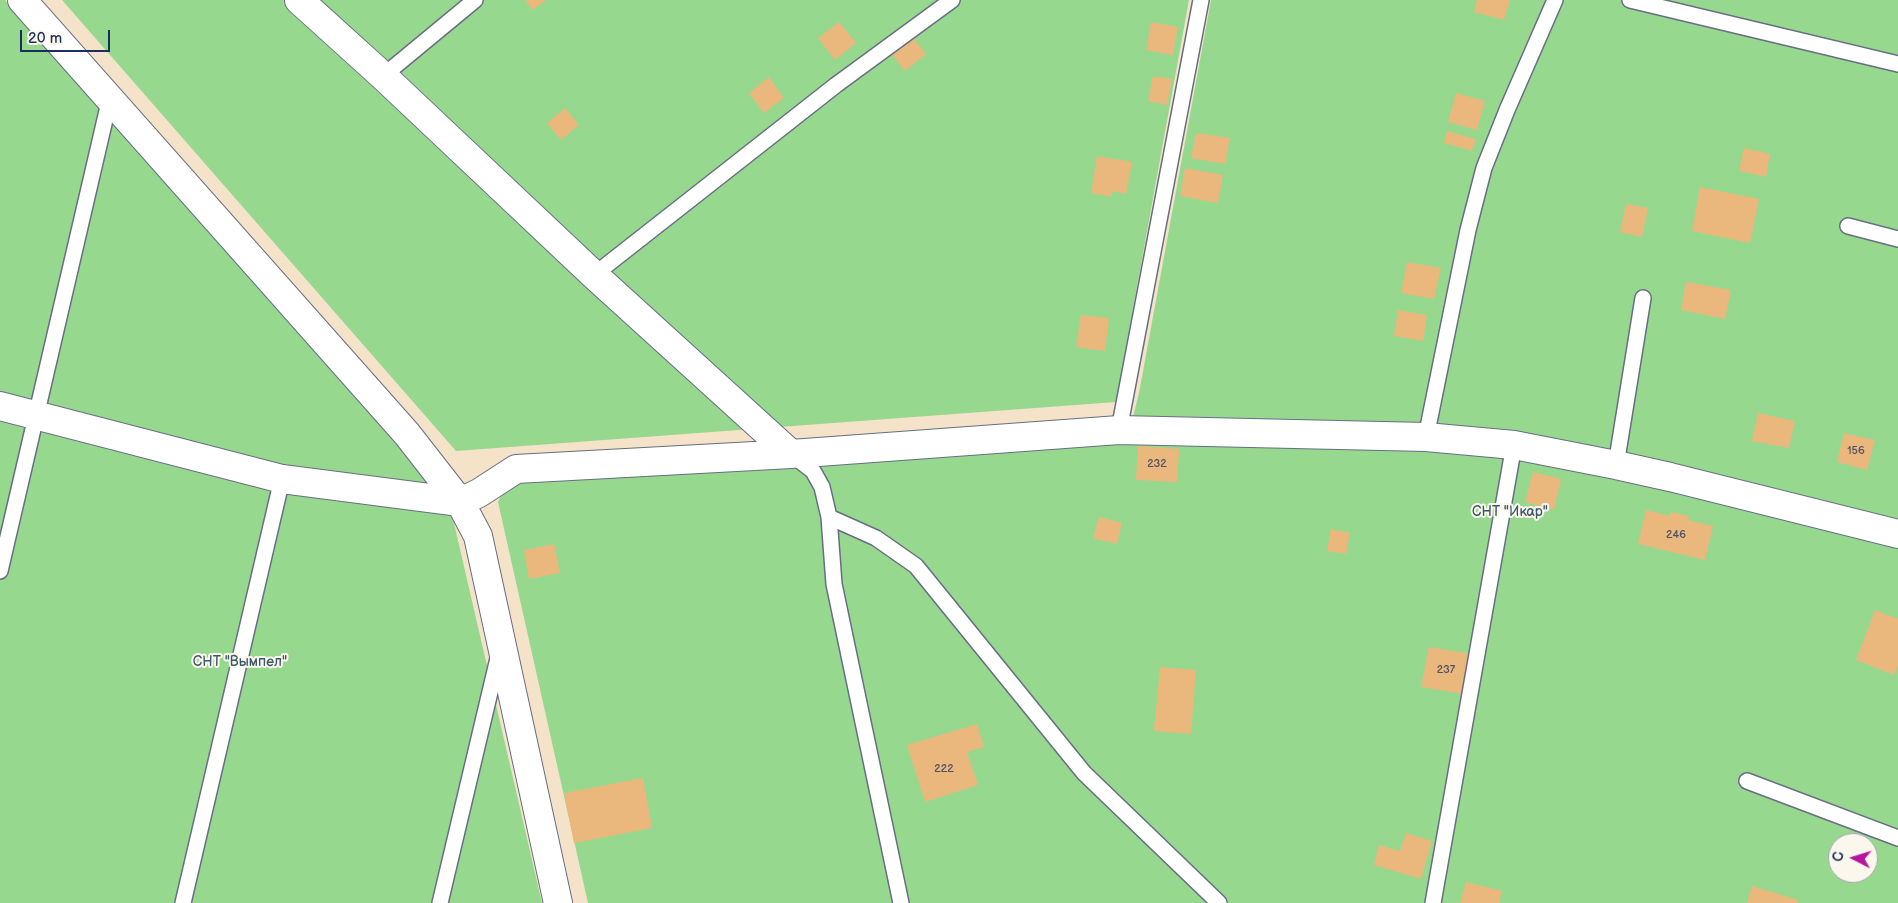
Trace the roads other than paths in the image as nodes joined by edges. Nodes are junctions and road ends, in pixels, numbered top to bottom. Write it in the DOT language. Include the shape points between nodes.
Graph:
graph roads {
  1 [pos="22,0"];
  2 [pos="299,0"];
  3 [pos="475,0"];
  4 [pos="952,0"];
  5 [pos="1201,0"];
  6 [pos="1555,0"];
  7 [pos="1630,0"];
  8 [pos="1898,64"];
  9 [pos="383,76"];
  10 [pos="110,98"];
  11 [pos="1848,226"];
  12 [pos="1898,238"];
  13 [pos="594,275"];
  14 [pos="1643,298"];
  15 [pos="0,406"];
  16 [pos="36,414"];
  17 [pos="1119,430"];
  18 [pos="1426,437"];
  19 [pos="1514,445"];
  20 [pos="791,454"];
  21 [pos="1616,466"];
  22 [pos="282,479"];
  23 [pos="460,502"];
  24 [pos="829,517"];
  25 [pos="1898,534"];
  26 [pos="0,571"];
  27 [pos="501,644"];
  28 [pos="1747,781"];
  29 [pos="1898,838"];
  30 [pos="183,903"];
  31 [pos="440,903"];
  32 [pos="558,903"];
  33 [pos="901,903"];
  34 [pos="1219,903"];
  35 [pos="1432,903"];
  1 -- 10 [label="street"];
  2 -- 9 [label="street"];
  3 -- 9 [label="lane"];
  4 -- 13 [label="lane" via="836,85"];
  5 -- 17 [label="lane"];
  6 -- 18 [label="lane" via="1484,168 1468,230"];
  7 -- 8 [label="lane"];
  9 -- 13 [label="street"];
  10 -- 16 [label="lane"];
  10 -- 23 [label="street" via="407,434"];
  11 -- 12 [label="lane"];
  13 -- 20 [label="street"];
  14 -- 21 [label="lane"];
  15 -- 16 [label="street"];
  16 -- 22 [label="street"];
  16 -- 26 [label="lane"];
  17 -- 18 [label="street"];
  17 -- 20 [label="street"];
  18 -- 19 [label="street"];
  19 -- 21 [label="street"];
  19 -- 35 [label="lane"];
  20 -- 23 [label="street" via="516,469"];
  20 -- 24 [label="lane" via="813,471 822,487"];
  21 -- 25 [label="street"];
  22 -- 23 [label="street"];
  22 -- 30 [label="lane"];
  23 -- 27 [label="street" via="478,536"];
  24 -- 33 [label="lane" via="834,584"];
  24 -- 34 [label="lane" via="876,538 916,566 1084,773"];
  27 -- 31 [label="lane"];
  27 -- 32 [label="street"];
  28 -- 29 [label="lane"];
}
